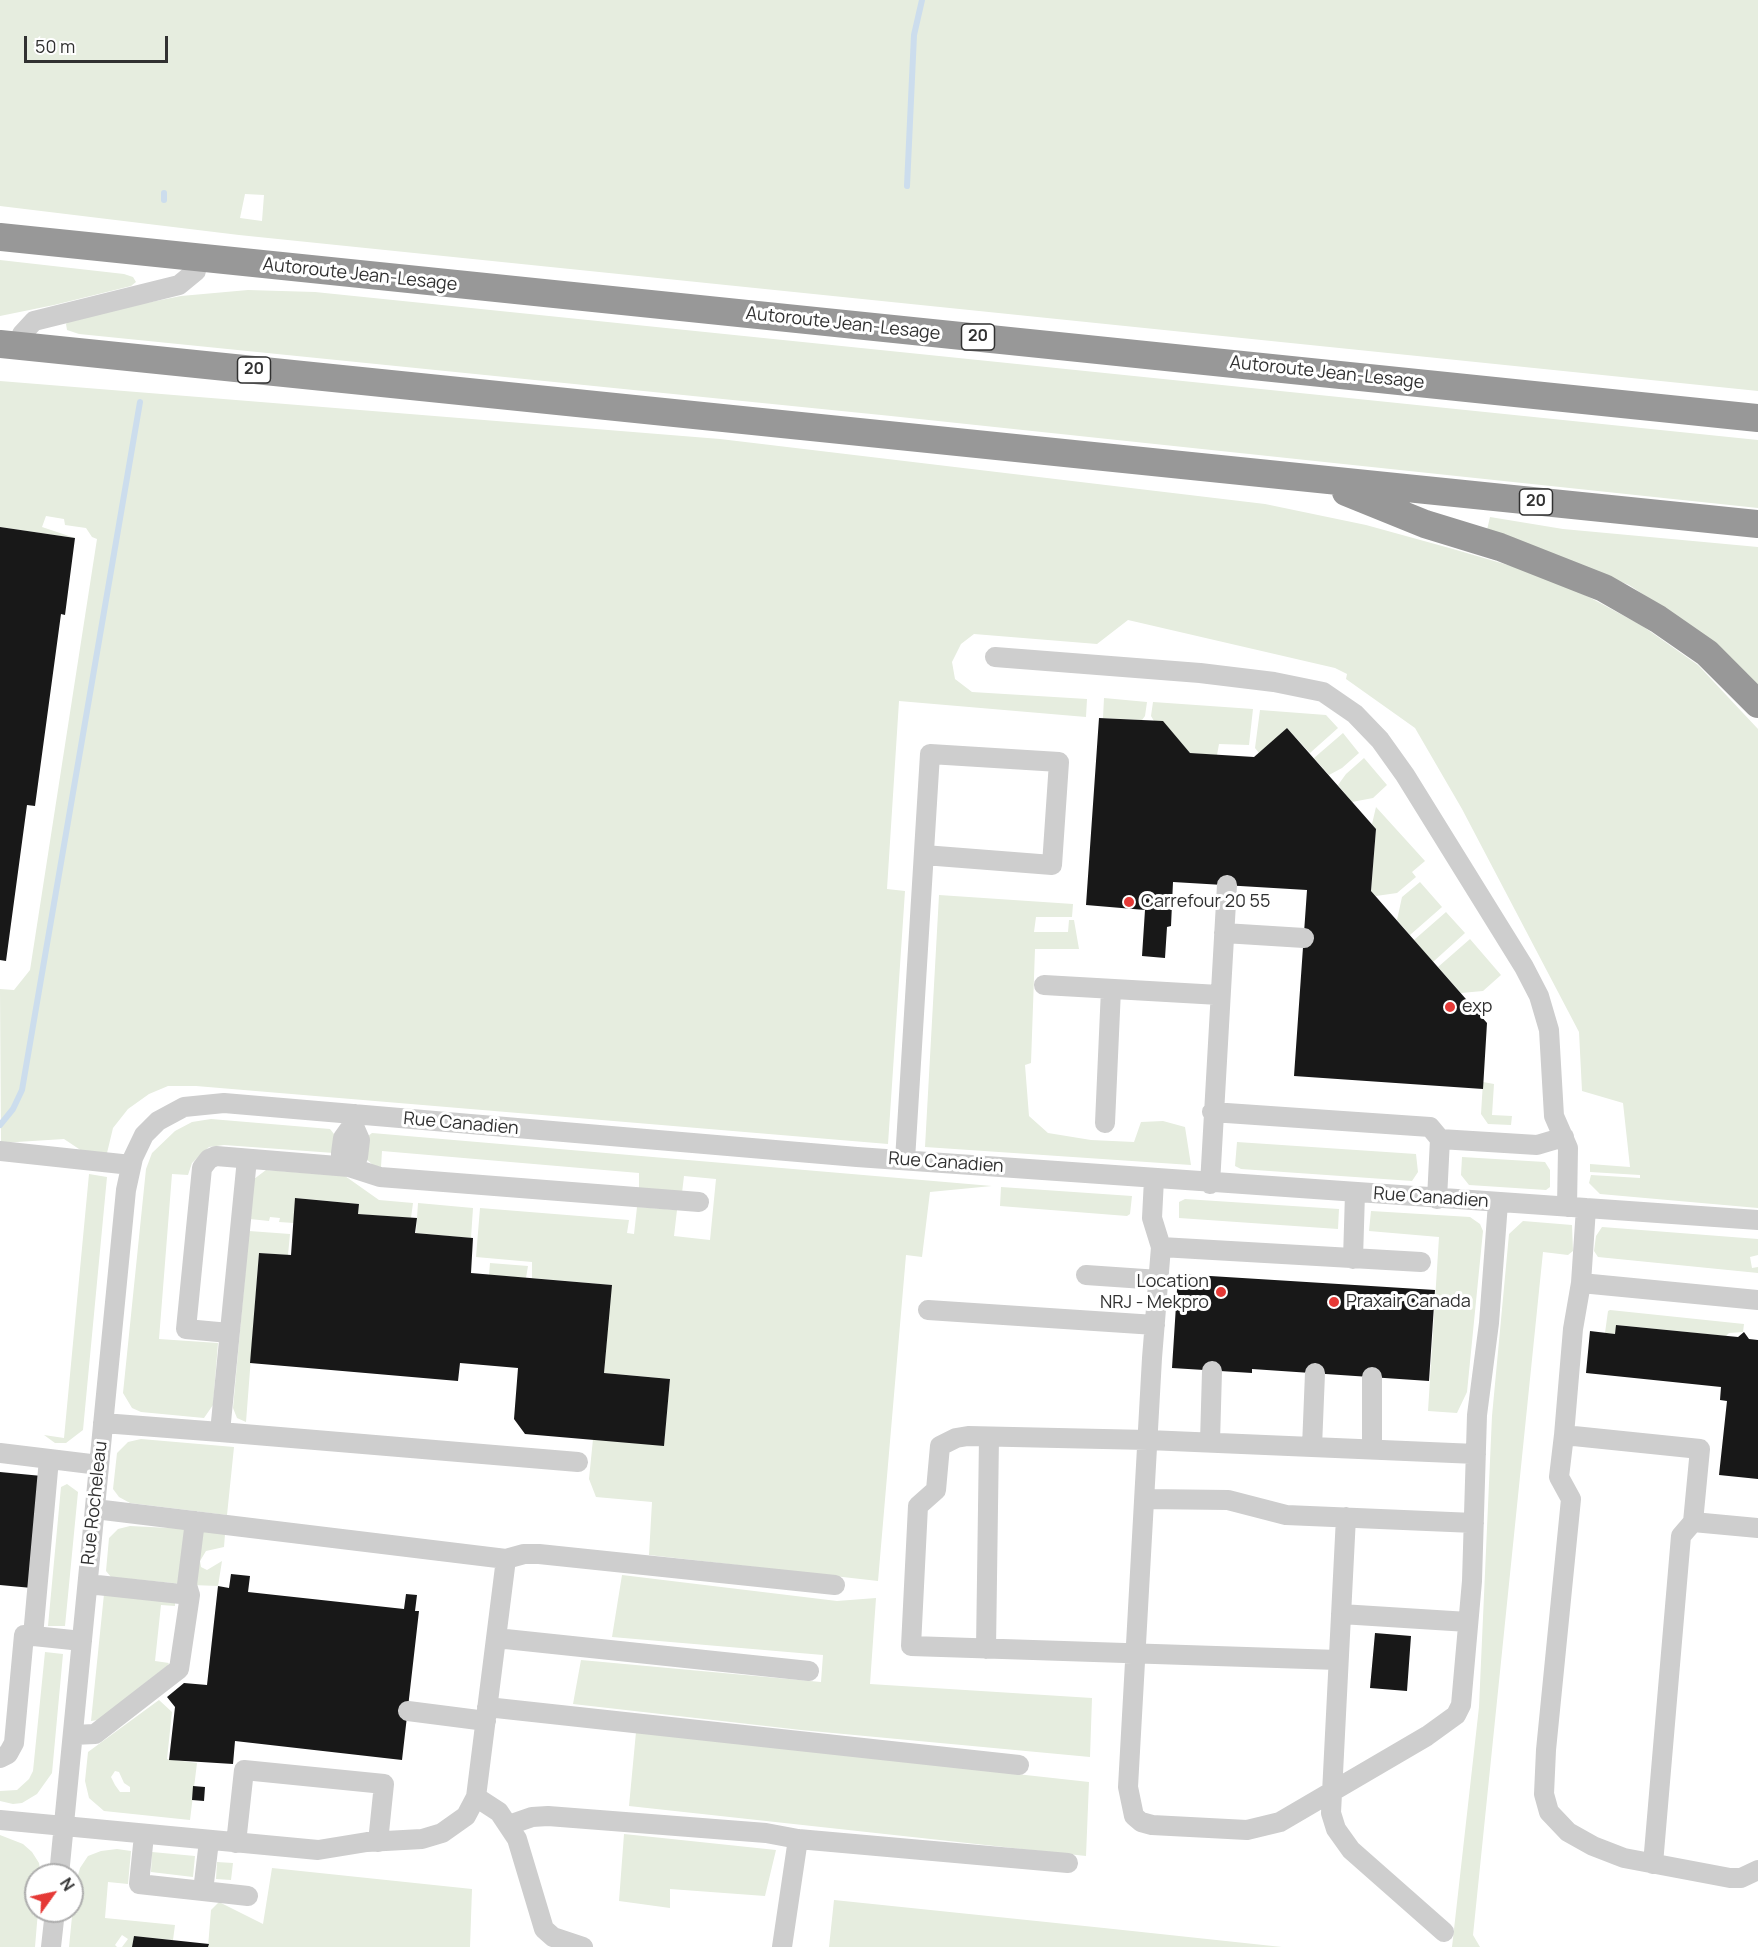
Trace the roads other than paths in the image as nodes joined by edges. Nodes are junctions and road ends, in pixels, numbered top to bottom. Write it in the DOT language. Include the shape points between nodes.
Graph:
graph roads {
  1 [pos="0,237"];
  2 [pos="197,258"];
  3 [pos="6,346"];
  4 [pos="1758,418"];
  5 [pos="1313,479"];
  6 [pos="1758,524"];
  7 [pos="995,657"];
  8 [pos="1758,704"];
  9 [pos="924,855"];
  10 [pos="1227,885"];
  11 [pos="1224,933"];
  12 [pos="1304,938"];
  13 [pos="1044,986"];
  14 [pos="1111,989"];
  15 [pos="1220,995"];
  16 [pos="1212,1112"];
  17 [pos="354,1119"];
  18 [pos="1105,1123"];
  19 [pos="144,1135"];
  20 [pos="1564,1137"];
  21 [pos="1440,1139"];
  22 [pos="0,1151"];
  23 [pos="247,1159"];
  24 [pos="905,1160"];
  25 [pos="131,1165"];
  26 [pos="349,1167"];
  27 [pos="1154,1179"];
  28 [pos="1210,1184"];
  29 [pos="1355,1193"];
  30 [pos="1437,1198"];
  31 [pos="699,1202"];
  32 [pos="1498,1203"];
  33 [pos="1576,1208"];
  34 [pos="1758,1220"];
  35 [pos="1161,1247"];
  36 [pos="1353,1259"];
  37 [pos="1421,1262"];
  38 [pos="1086,1275"];
  39 [pos="1159,1280"];
  40 [pos="1581,1283"];
  41 [pos="1758,1300"];
  42 [pos="928,1310"];
  43 [pos="1155,1325"];
  44 [pos="229,1333"];
  45 [pos="1212,1371"];
  46 [pos="1315,1373"];
  47 [pos="1372,1377"];
  48 [pos="103,1423"];
  49 [pos="220,1432"];
  50 [pos="1563,1435"];
  51 [pos="989,1437"];
  52 [pos="1148,1440"];
  53 [pos="1210,1442"];
  54 [pos="1312,1447"];
  55 [pos="1372,1449"];
  56 [pos="0,1453"];
  57 [pos="1476,1454"];
  58 [pos="49,1459"];
  59 [pos="578,1462"];
  60 [pos="99,1465"];
  61 [pos="1144,1499"];
  62 [pos="95,1509"];
  63 [pos="1346,1517"];
  64 [pos="195,1521"];
  65 [pos="1693,1522"];
  66 [pos="1474,1523"];
  67 [pos="1758,1528"];
  68 [pos="506,1559"];
  69 [pos="88,1584"];
  70 [pos="835,1585"];
  71 [pos="190,1595"];
  72 [pos="1341,1614"];
  73 [pos="1468,1622"];
  74 [pos="33,1636"];
  75 [pos="496,1638"];
  76 [pos="82,1641"];
  77 [pos="986,1649"];
  78 [pos="1136,1653"];
  79 [pos="1338,1660"];
  80 [pos="810,1671"];
  81 [pos="408,1711"];
  82 [pos="487,1714"];
  83 [pos="73,1735"];
  84 [pos="0,1758"];
  85 [pos="1019,1765"];
  86 [pos="1330,1794"];
  87 [pos="476,1797"];
  88 [pos="0,1820"];
  89 [pos="509,1825"];
  90 [pos="64,1828"];
  91 [pos="144,1835"];
  92 [pos="798,1839"];
  93 [pos="209,1841"];
  94 [pos="378,1842"];
  95 [pos="236,1843"];
  96 [pos="60,1863"];
  97 [pos="1068,1863"];
  98 [pos="1653,1864"];
  99 [pos="1758,1870"];
  100 [pos="203,1892"];
  101 [pos="248,1896"];
  102 [pos="54,1923"];
  103 [pos="1444,1932"];
  104 [pos="51,1947"];
  105 [pos="583,1947"];
  106 [pos="782,1947"];
  1 -- 2 [label="highway, Autoroute Jean-Lesage / 20"];
  2 -- 3 [label="street" via="196,271 179,285 34,321"];
  2 -- 4 [label="highway, Autoroute Jean-Lesage / 20"];
  3 -- 5 [label="highway, 20"];
  5 -- 6 [label="highway, 20"];
  5 -- 8 [label="highway" via="1604,588 1707,653"];
  7 -- 20 [label="street" via="1274,682 1323,692 1344,704 1380,740 1400,768 1539,996 1549,1030 1554,1116"];
  9 -- 9 [label="street" via="930,754 1059,762 1052,865"];
  9 -- 24 [label="street"];
  10 -- 11 [label="street"];
  11 -- 12 [label="street"];
  11 -- 15 [label="street"];
  13 -- 14 [label="street"];
  14 -- 15 [label="street"];
  14 -- 18 [label="street"];
  15 -- 16 [label="street"];
  16 -- 21 [label="street" via="1430,1127"];
  16 -- 28 [label="street"];
  17 -- 19 [label="street, Rue Canadien" via="197,1103 171,1112"];
  17 -- 24 [label="street, Rue Canadien"];
  17 -- 26 [label="street" via="343,1138 340,1158"];
  19 -- 25 [label="street, Rue Rocheleau"];
  20 -- 21 [label="street" via="1537,1145"];
  20 -- 33 [label="street"];
  21 -- 30 [label="street"];
  22 -- 25 [label="street"];
  23 -- 26 [label="street"];
  23 -- 44 [label="street"];
  23 -- 44 [label="street" via="216,1156 202,1168 186,1329"];
  24 -- 27 [label="street, Rue Canadien"];
  25 -- 48 [label="street, Rue Rocheleau"];
  26 -- 31 [label="street" via="380,1177"];
  27 -- 28 [label="street, Rue Canadien"];
  27 -- 35 [label="street" via="1152,1218"];
  28 -- 29 [label="street, Rue Canadien"];
  29 -- 30 [label="street, Rue Canadien"];
  29 -- 36 [label="street"];
  30 -- 32 [label="street, Rue Canadien"];
  32 -- 33 [label="street, Rue Canadien"];
  32 -- 57 [label="street"];
  33 -- 34 [label="street, Rue Canadien"];
  33 -- 40 [label="street"];
  35 -- 36 [label="street"];
  35 -- 39 [label="street"];
  36 -- 37 [label="street"];
  38 -- 39 [label="street"];
  39 -- 43 [label="street"];
  40 -- 41 [label="street"];
  40 -- 50 [label="street"];
  42 -- 43 [label="street"];
  43 -- 52 [label="street"];
  44 -- 49 [label="street"];
  45 -- 53 [label="street"];
  46 -- 54 [label="street"];
  47 -- 55 [label="street"];
  48 -- 49 [label="street"];
  48 -- 60 [label="street, Rue Rocheleau"];
  49 -- 59 [label="street"];
  50 -- 65 [label="street" via="1700,1449"];
  50 -- 98 [label="street" via="1559,1477 1571,1499 1544,1801 1556,1822 1568,1832 1593,1846"];
  51 -- 52 [label="street"];
  51 -- 77 [label="street"];
  51 -- 77 [label="street" via="956,1438 938,1451 936,1490 918,1506 910,1646"];
  52 -- 53 [label="street"];
  52 -- 61 [label="street"];
  53 -- 54 [label="street"];
  54 -- 55 [label="street"];
  55 -- 57 [label="street"];
  56 -- 58 [label="street"];
  57 -- 66 [label="street"];
  58 -- 60 [label="street"];
  58 -- 74 [label="street"];
  60 -- 62 [label="street, Rue Rocheleau"];
  61 -- 63 [label="street" via="1228,1500 1286,1515"];
  61 -- 78 [label="street"];
  62 -- 64 [label="street"];
  62 -- 69 [label="street, Rue Rocheleau"];
  63 -- 66 [label="street"];
  63 -- 72 [label="street"];
  64 -- 68 [label="street"];
  64 -- 71 [label="street" via="187,1584"];
  65 -- 67 [label="street"];
  65 -- 98 [label="street" via="1681,1536"];
  66 -- 73 [label="street"];
  68 -- 70 [label="street" via="538,1554"];
  68 -- 75 [label="street"];
  69 -- 71 [label="street"];
  69 -- 76 [label="street, Rue Rocheleau"];
  71 -- 83 [label="street" via="179,1670 95,1734"];
  72 -- 73 [label="street" via="1394,1625"];
  72 -- 79 [label="street"];
  73 -- 86 [label="street" via="1461,1705 1456,1714 1441,1728"];
  74 -- 76 [label="street"];
  74 -- 84 [label="street" via="24,1635 14,1743 8,1754"];
  75 -- 80 [label="street"];
  75 -- 82 [label="street"];
  76 -- 83 [label="street, Rue Rocheleau"];
  77 -- 78 [label="street"];
  78 -- 79 [label="street"];
  78 -- 86 [label="street" via="1128,1787 1134,1816 1141,1822 1247,1830 1294,1817"];
  79 -- 86 [label="street"];
  81 -- 82 [label="street"];
  82 -- 85 [label="street"];
  82 -- 87 [label="street"];
  83 -- 90 [label="street, Rue Rocheleau"];
  86 -- 103 [label="street" via="1332,1820 1351,1850"];
  87 -- 89 [label="street" via="488,1802"];
  87 -- 94 [label="street" via="466,1816 442,1833 422,1839"];
  88 -- 90 [label="street"];
  89 -- 92 [label="street" via="548,1816 766,1833"];
  89 -- 105 [label="street" via="524,1858 544,1929 553,1937"];
  90 -- 91 [label="street"];
  90 -- 96 [label="street, Rue Rocheleau"];
  91 -- 93 [label="street"];
  91 -- 100 [label="street" via="139,1884"];
  92 -- 97 [label="street"];
  92 -- 106 [label="street"];
  93 -- 95 [label="street"];
  93 -- 100 [label="street"];
  94 -- 95 [label="street" via="318,1850"];
  94 -- 95 [label="street" via="384,1785 244,1770"];
  98 -- 99 [label="street" via="1730,1878 1741,1878"];
  100 -- 101 [label="street"];
  102 -- 104 [label="street"];
}
